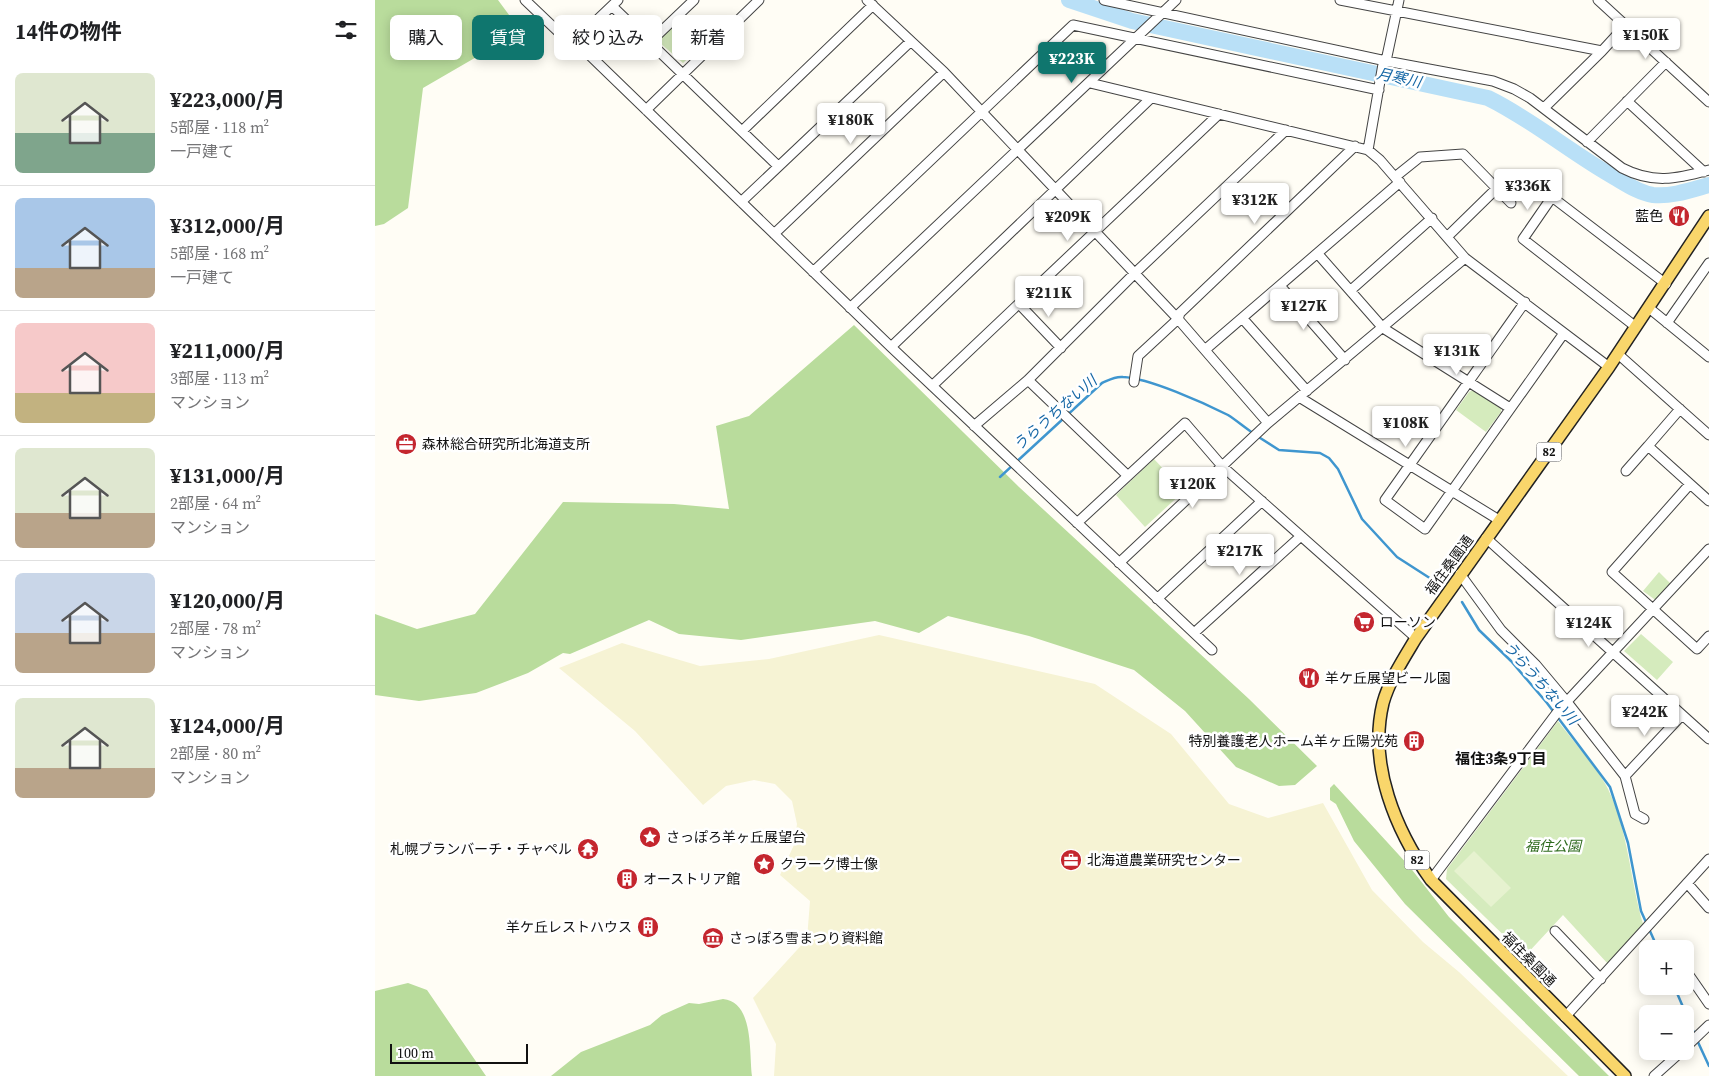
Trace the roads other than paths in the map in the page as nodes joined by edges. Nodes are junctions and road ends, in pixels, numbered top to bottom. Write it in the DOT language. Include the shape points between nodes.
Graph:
graph roads {
  1 [pos="526,0"];
  2 [pos="694,0"];
  3 [pos="759,0"];
  4 [pos="1104,0"];
  5 [pos="1176,0"];
  6 [pos="1340,0"];
  7 [pos="1399,0"];
  8 [pos="1598,0"];
  9 [pos="870,2"];
  10 [pos="615,3"];
  11 [pos="1397,11"];
  12 [pos="602,15"];
  13 [pos="626,15"];
  14 [pos="1162,15"];
  15 [pos="1625,26"];
  16 [pos="554,27"];
  17 [pos="662,31"];
  18 [pos="1139,36"];
  19 [pos="911,40"];
  20 [pos="1602,51"];
  21 [pos="662,54"];
  22 [pos="595,60"];
  23 [pos="1384,62"];
  24 [pos="1666,62"];
  25 [pos="944,72"];
  26 [pos="682,74"];
  27 [pos="1089,83"];
  28 [pos="1379,88"];
  29 [pos="1150,98"];
  30 [pos="1627,102"];
  31 [pos="1709,102"];
  32 [pos="1545,108"];
  33 [pos="647,110"];
  34 [pos="981,111"];
  35 [pos="1219,114"];
  36 [pos="1286,130"];
  37 [pos="741,131"];
  38 [pos="1587,142"];
  39 [pos="1355,146"];
  40 [pos="1019,150"];
  41 [pos="1368,150"];
  42 [pos="778,166"];
  43 [pos="1706,171"];
  44 [pos="1398,180"];
  45 [pos="1496,188"];
  46 [pos="1056,190"];
  47 [pos="741,202"];
  48 [pos="1511,203"];
  49 [pos="1432,218"];
  50 [pos="1706,221"];
  51 [pos="1095,231"];
  52 [pos="774,234"];
  53 [pos="1448,236"];
  54 [pos="1318,254"];
  55 [pos="1465,258"];
  56 [pos="1709,263"];
  57 [pos="813,272"];
  58 [pos="1135,273"];
  59 [pos="1666,284"];
  60 [pos="1281,287"];
  61 [pos="1351,290"];
  62 [pos="1525,302"];
  63 [pos="1019,305"];
  64 [pos="850,308"];
  65 [pos="1649,308"];
  66 [pos="1178,318"];
  67 [pos="1243,319"];
  68 [pos="1667,323"];
  69 [pos="1636,327"];
  70 [pos="1383,328"];
  71 [pos="1564,333"];
  72 [pos="891,347"];
  73 [pos="1061,348"];
  74 [pos="1206,349"];
  75 [pos="1618,354"];
  76 [pos="1709,357"];
  77 [pos="1345,360"];
  78 [pos="1609,367"];
  79 [pos="1135,377"];
  80 [pos="1028,380"];
  81 [pos="1468,381"];
  82 [pos="932,386"];
  83 [pos="1307,391"];
  84 [pos="1299,397"];
  85 [pos="1510,408"];
  86 [pos="1679,409"];
  87 [pos="1268,423"];
  88 [pos="974,426"];
  89 [pos="1709,435"];
  90 [pos="1648,446"];
  91 [pos="1410,464"];
  92 [pos="1222,466"];
  93 [pos="1626,471"];
  94 [pos="1129,476"];
  95 [pos="1690,484"];
  96 [pos="1452,490"];
  97 [pos="1262,501"];
  98 [pos="1709,501"];
  99 [pos="1499,520"];
  100 [pos="1077,523"];
  101 [pos="1301,536"];
  102 [pos="1486,538"];
  103 [pos="1709,549"];
  104 [pos="1119,563"];
  105 [pos="1460,574"];
  106 [pos="1157,599"];
  107 [pos="1652,610"];
  108 [pos="1194,633"];
  109 [pos="1709,636"];
  110 [pos="1416,638"];
  111 [pos="1212,650"];
  112 [pos="1612,652"];
  113 [pos="1567,702"];
  114 [pos="1682,715"];
  115 [pos="1709,740"];
  116 [pos="1625,776"];
  117 [pos="1644,819"];
  118 [pos="1709,859"];
  119 [pos="1431,880"];
  120 [pos="1687,883"];
  121 [pos="1709,908"];
  122 [pos="1555,931"];
  123 [pos="1601,979"];
  124 [pos="1694,982"];
  125 [pos="1709,1004"];
  126 [pos="1565,1016"];
  127 [pos="1709,1025"];
  128 [pos="1694,1040"];
  129 [pos="1672,1060"];
  130 [pos="1625,1076"];
  131 [pos="1654,1076"];
  1 -- 16 [label="street"];
  2 -- 17 [label="street"];
  3 -- 26 [label="street"];
  4 -- 14 [label="street"];
  5 -- 14 [label="street"];
  6 -- 11 [label="street"];
  7 -- 11 [label="street"];
  8 -- 15 [label="street"];
  9 -- 19 [label="street"];
  9 -- 37 [label="street"];
  10 -- 12 [label="street"];
  10 -- 13 [label="street"];
  11 -- 20 [label="street"];
  11 -- 23 [label="street"];
  14 -- 18 [label="street"];
  14 -- 23 [label="street"];
  15 -- 20 [label="street"];
  15 -- 24 [label="street"];
  18 -- 27 [label="street"];
  18 -- 28 [label="street"];
  18 -- 34 [label="street" via="1073,25"];
  19 -- 25 [label="street"];
  19 -- 42 [label="street"];
  20 -- 32 [label="street"];
  21 -- 26 [label="street"];
  22 -- 33 [label="street"];
  23 -- 28 [label="street"];
  23 -- 32 [label="street" via="1493,81 1515,89"];
  24 -- 30 [label="street"];
  24 -- 31 [label="street"];
  25 -- 34 [label="street"];
  25 -- 52 [label="street"];
  26 -- 33 [label="street"];
  26 -- 37 [label="street"];
  27 -- 29 [label="street"];
  27 -- 40 [label="street"];
  28 -- 41 [label="street"];
  29 -- 35 [label="street"];
  29 -- 46 [label="street"];
  30 -- 38 [label="street"];
  30 -- 43 [label="street"];
  32 -- 38 [label="street"];
  33 -- 47 [label="street"];
  34 -- 40 [label="street"];
  34 -- 57 [label="street"];
  35 -- 36 [label="street"];
  35 -- 51 [label="street"];
  36 -- 39 [label="street"];
  36 -- 58 [label="street"];
  37 -- 42 [label="street"];
  38 -- 43 [label="street" via="1636,176 1655,180"];
  39 -- 41 [label="street"];
  39 -- 66 [label="street"];
  40 -- 46 [label="street"];
  40 -- 64 [label="street"];
  41 -- 44 [label="street"];
  42 -- 47 [label="street"];
  44 -- 45 [label="street" via="1420,157 1463,154"];
  44 -- 49 [label="street"];
  44 -- 54 [label="street"];
  45 -- 48 [label="street"];
  45 -- 53 [label="street"];
  46 -- 51 [label="street"];
  46 -- 72 [label="street"];
  47 -- 52 [label="street"];
  49 -- 53 [label="street"];
  49 -- 61 [label="street"];
  50 -- 59 [label="main road, 福住桑園通 / 82"];
  51 -- 58 [label="street"];
  51 -- 63 [label="street"];
  52 -- 57 [label="street"];
  53 -- 55 [label="street"];
  54 -- 60 [label="street"];
  54 -- 61 [label="street"];
  55 -- 62 [label="street"];
  55 -- 70 [label="street"];
  56 -- 68 [label="street"];
  57 -- 64 [label="street"];
  58 -- 66 [label="street"];
  58 -- 73 [label="street"];
  59 -- 65 [label="main road, 福住桑園通 / 82"];
  59 -- 69 [label="street" via="1553,197 1523,240"];
  60 -- 67 [label="street"];
  60 -- 77 [label="street"];
  61 -- 70 [label="street"];
  62 -- 71 [label="street"];
  62 -- 81 [label="street"];
  63 -- 73 [label="street"];
  63 -- 82 [label="street"];
  64 -- 72 [label="street"];
  65 -- 68 [label="street"];
  65 -- 69 [label="main road, 福住桑園通 / 82"];
  66 -- 74 [label="street"];
  66 -- 79 [label="street" via="1138,356"];
  67 -- 74 [label="street"];
  67 -- 83 [label="street"];
  68 -- 76 [label="street"];
  69 -- 75 [label="main road, 福住桑園通 / 82"];
  70 -- 77 [label="street"];
  70 -- 81 [label="street"];
  71 -- 78 [label="street"];
  71 -- 85 [label="street"];
  72 -- 82 [label="street"];
  73 -- 80 [label="street"];
  74 -- 87 [label="street"];
  75 -- 78 [label="main road, 福住桑園通 / 82"];
  75 -- 86 [label="street"];
  77 -- 83 [label="street"];
  78 -- 99 [label="main road, 福住桑園通 / 82"];
  80 -- 88 [label="street"];
  80 -- 94 [label="street"];
  81 -- 85 [label="street"];
  81 -- 91 [label="street"];
  82 -- 88 [label="street"];
  83 -- 84 [label="street"];
  84 -- 87 [label="street"];
  84 -- 91 [label="street"];
  85 -- 96 [label="street"];
  86 -- 89 [label="street"];
  86 -- 90 [label="street"];
  87 -- 92 [label="street"];
  88 -- 100 [label="street"];
  90 -- 93 [label="street"];
  90 -- 95 [label="street"];
  91 -- 96 [label="street"];
  91 -- 96 [label="street" via="1385,500 1425,529"];
  92 -- 94 [label="street" via="1185,423"];
  92 -- 97 [label="street"];
  92 -- 104 [label="street"];
  94 -- 100 [label="street"];
  95 -- 98 [label="street"];
  95 -- 107 [label="street" via="1612,572"];
  96 -- 99 [label="street"];
  97 -- 101 [label="street"];
  97 -- 106 [label="street"];
  99 -- 102 [label="main road, 福住桑園通 / 82"];
  100 -- 104 [label="street"];
  101 -- 108 [label="street"];
  101 -- 110 [label="street"];
  102 -- 105 [label="main road, 福住桑園通 / 82"];
  102 -- 112 [label="street"];
  103 -- 107 [label="street"];
  104 -- 106 [label="street"];
  105 -- 110 [label="main road, 福住桑園通 / 82"];
  105 -- 113 [label="street" via="1501,630"];
  106 -- 108 [label="street"];
  107 -- 109 [label="street" via="1697,649"];
  107 -- 112 [label="street"];
  108 -- 111 [label="street"];
  110 -- 119 [label="main road, 福住桑園通 / 82" via="1383,704 1379,754 1400,828 1411,852"];
  112 -- 113 [label="street"];
  112 -- 114 [label="street"];
  113 -- 116 [label="street"];
  113 -- 119 [label="street"];
  114 -- 115 [label="street"];
  114 -- 116 [label="street"];
  116 -- 117 [label="street" via="1635,814"];
  118 -- 120 [label="street"];
  119 -- 126 [label="main road, 福住桑園通 / 82"];
  120 -- 121 [label="street"];
  120 -- 123 [label="street"];
  122 -- 123 [label="street"];
  123 -- 126 [label="street"];
  124 -- 125 [label="street"];
  126 -- 130 [label="main road, 福住桑園通 / 82"];
  127 -- 128 [label="street"];
  129 -- 131 [label="street"];
}
